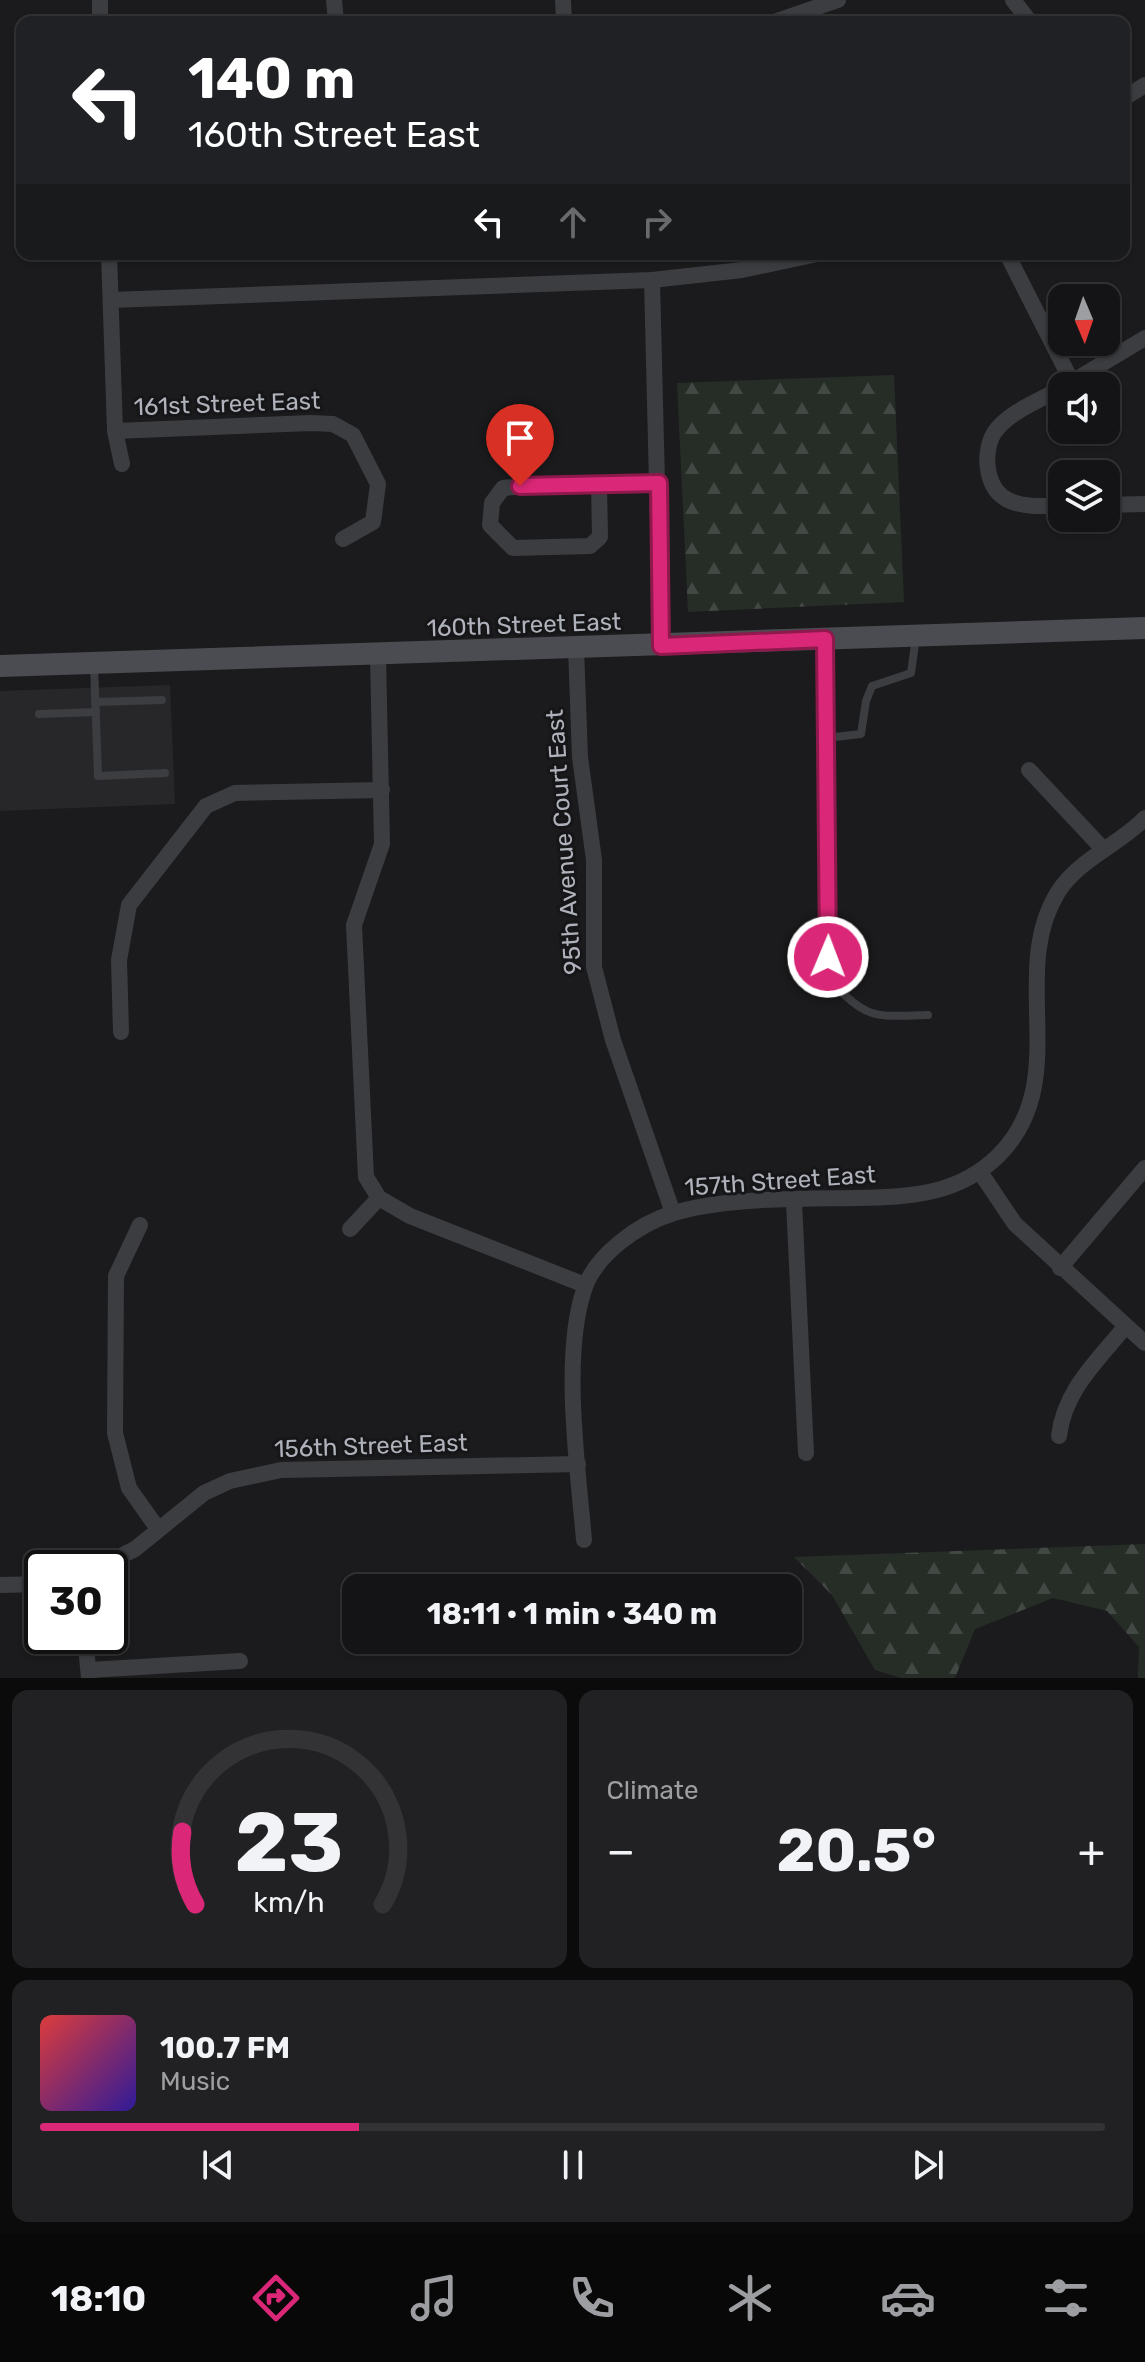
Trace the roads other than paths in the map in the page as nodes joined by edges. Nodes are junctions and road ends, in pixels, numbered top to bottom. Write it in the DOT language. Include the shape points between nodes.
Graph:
graph roads {
  1 [pos="838,0"];
  2 [pos="1013,0"];
  3 [pos="791,16"];
  4 [pos="1025,16"];
  5 [pos="109,260"];
  6 [pos="789,260"];
  7 [pos="1010,260"];
  8 [pos="652,280"];
  9 [pos="111,300"];
  10 [pos="1145,338"];
  11 [pos="1061,372"];
  12 [pos="1089,372"];
  13 [pos="1048,396"];
  14 [pos="115,431"];
  15 [pos="122,464"];
  16 [pos="659,483"];
  17 [pos="599,484"];
  18 [pos="1145,504"];
  19 [pos="1120,505"];
  20 [pos="1048,506"];
  21 [pos="343,539"];
  22 [pos="1145,628"];
  23 [pos="916,636"];
  24 [pos="825,639"];
  25 [pos="661,646"];
  26 [pos="576,648"];
  27 [pos="378,656"];
  28 [pos="94,663"];
  29 [pos="0,666"];
  30 [pos="162,700"];
  31 [pos="96,707"];
  32 [pos="39,714"];
  33 [pos="826,738"];
  34 [pos="1029,770"];
  35 [pos="165,773"];
  36 [pos="382,790"];
  37 [pos="1145,818"];
  38 [pos="1103,849"];
  39 [pos="827,979"];
  40 [pos="928,1015"];
  41 [pos="121,1032"];
  42 [pos="1145,1168"];
  43 [pos="980,1172"];
  44 [pos="379,1198"];
  45 [pos="794,1202"];
  46 [pos="673,1213"];
  47 [pos="140,1225"];
  48 [pos="350,1229"];
  49 [pos="1060,1268"];
  50 [pos="585,1285"];
  51 [pos="1125,1327"];
  52 [pos="1145,1343"];
  53 [pos="1059,1436"];
  54 [pos="806,1453"];
  55 [pos="578,1464"];
  56 [pos="158,1529"];
  57 [pos="584,1540"];
  58 [pos="128,1552"];
  59 [pos="24,1584"];
  60 [pos="0,1585"];
  61 [pos="87,1654"];
  62 [pos="240,1661"];
  63 [pos="89,1674"];
  1 -- 3 [label="street"];
  2 -- 4 [label="street"];
  5 -- 9 [label="street"];
  6 -- 8 [label="street"];
  7 -- 11 [label="street"];
  8 -- 9 [label="street"];
  8 -- 16 [label="street"];
  9 -- 14 [label="street"];
  10 -- 12 [label="street"];
  13 -- 20 [label="street" via="1007,420 991,440 987,460 993,485 1004,500"];
  14 -- 15 [label="street"];
  14 -- 21 [label="street, 161st Street East" via="311,423 342,428 353,435 378,484 373,522"];
  16 -- 17 [label="street"];
  16 -- 25 [label="street"];
  17 -- 17 [label="street" via="503,488 492,503 490,525 513,548 590,546 600,537"];
  18 -- 19 [label="street"];
  22 -- 23 [label="main road, 160th Street East"];
  23 -- 24 [label="main road, 160th Street East"];
  23 -- 33 [label="lane" via="911,673 872,686 861,734"];
  24 -- 25 [label="main road, 160th Street East"];
  24 -- 33 [label="street"];
  25 -- 26 [label="main road, 160th Street East"];
  26 -- 27 [label="main road, 160th Street East"];
  26 -- 46 [label="street, 95th Avenue Court East" via="580,757 594,860 594,967 617,1054"];
  27 -- 28 [label="main road, 160th Street East"];
  27 -- 36 [label="street"];
  28 -- 29 [label="main road, 160th Street East"];
  28 -- 31 [label="lane"];
  30 -- 31 [label="lane"];
  31 -- 32 [label="lane"];
  31 -- 35 [label="lane" via="98,776"];
  33 -- 39 [label="street"];
  34 -- 38 [label="street"];
  36 -- 41 [label="street" via="235,793 206,806 129,905 119,960"];
  36 -- 44 [label="street" via="382,844 359,903 354,941 363,1157 366,1177"];
  37 -- 38 [label="street, 157th Street East"];
  38 -- 43 [label="street, 157th Street East" via="1070,877 1040,934 1037,1077 1030,1112 1015,1137"];
  39 -- 40 [label="lane" via="863,1013"];
  42 -- 49 [label="street"];
  43 -- 45 [label="street, 157th Street East" via="957,1186 913,1197"];
  43 -- 49 [label="street" via="1015,1224"];
  44 -- 48 [label="street"];
  44 -- 50 [label="street" via="410,1216"];
  45 -- 46 [label="street, 157th Street East"];
  45 -- 54 [label="street"];
  46 -- 50 [label="street, 157th Street East" via="628,1237"];
  47 -- 56 [label="street" via="116,1276 115,1433 129,1488"];
  49 -- 51 [label="street"];
  50 -- 55 [label="street" via="574,1360"];
  51 -- 52 [label="street"];
  51 -- 53 [label="street" via="1076,1386 1065,1405"];
  55 -- 56 [label="street, 156th Street East" via="281,1470 230,1481 204,1493"];
  55 -- 57 [label="street"];
  56 -- 58 [label="street, 156th Street East"];
  59 -- 60 [label="street"];
  61 -- 63 [label="street"];
  62 -- 63 [label="street"];
}
